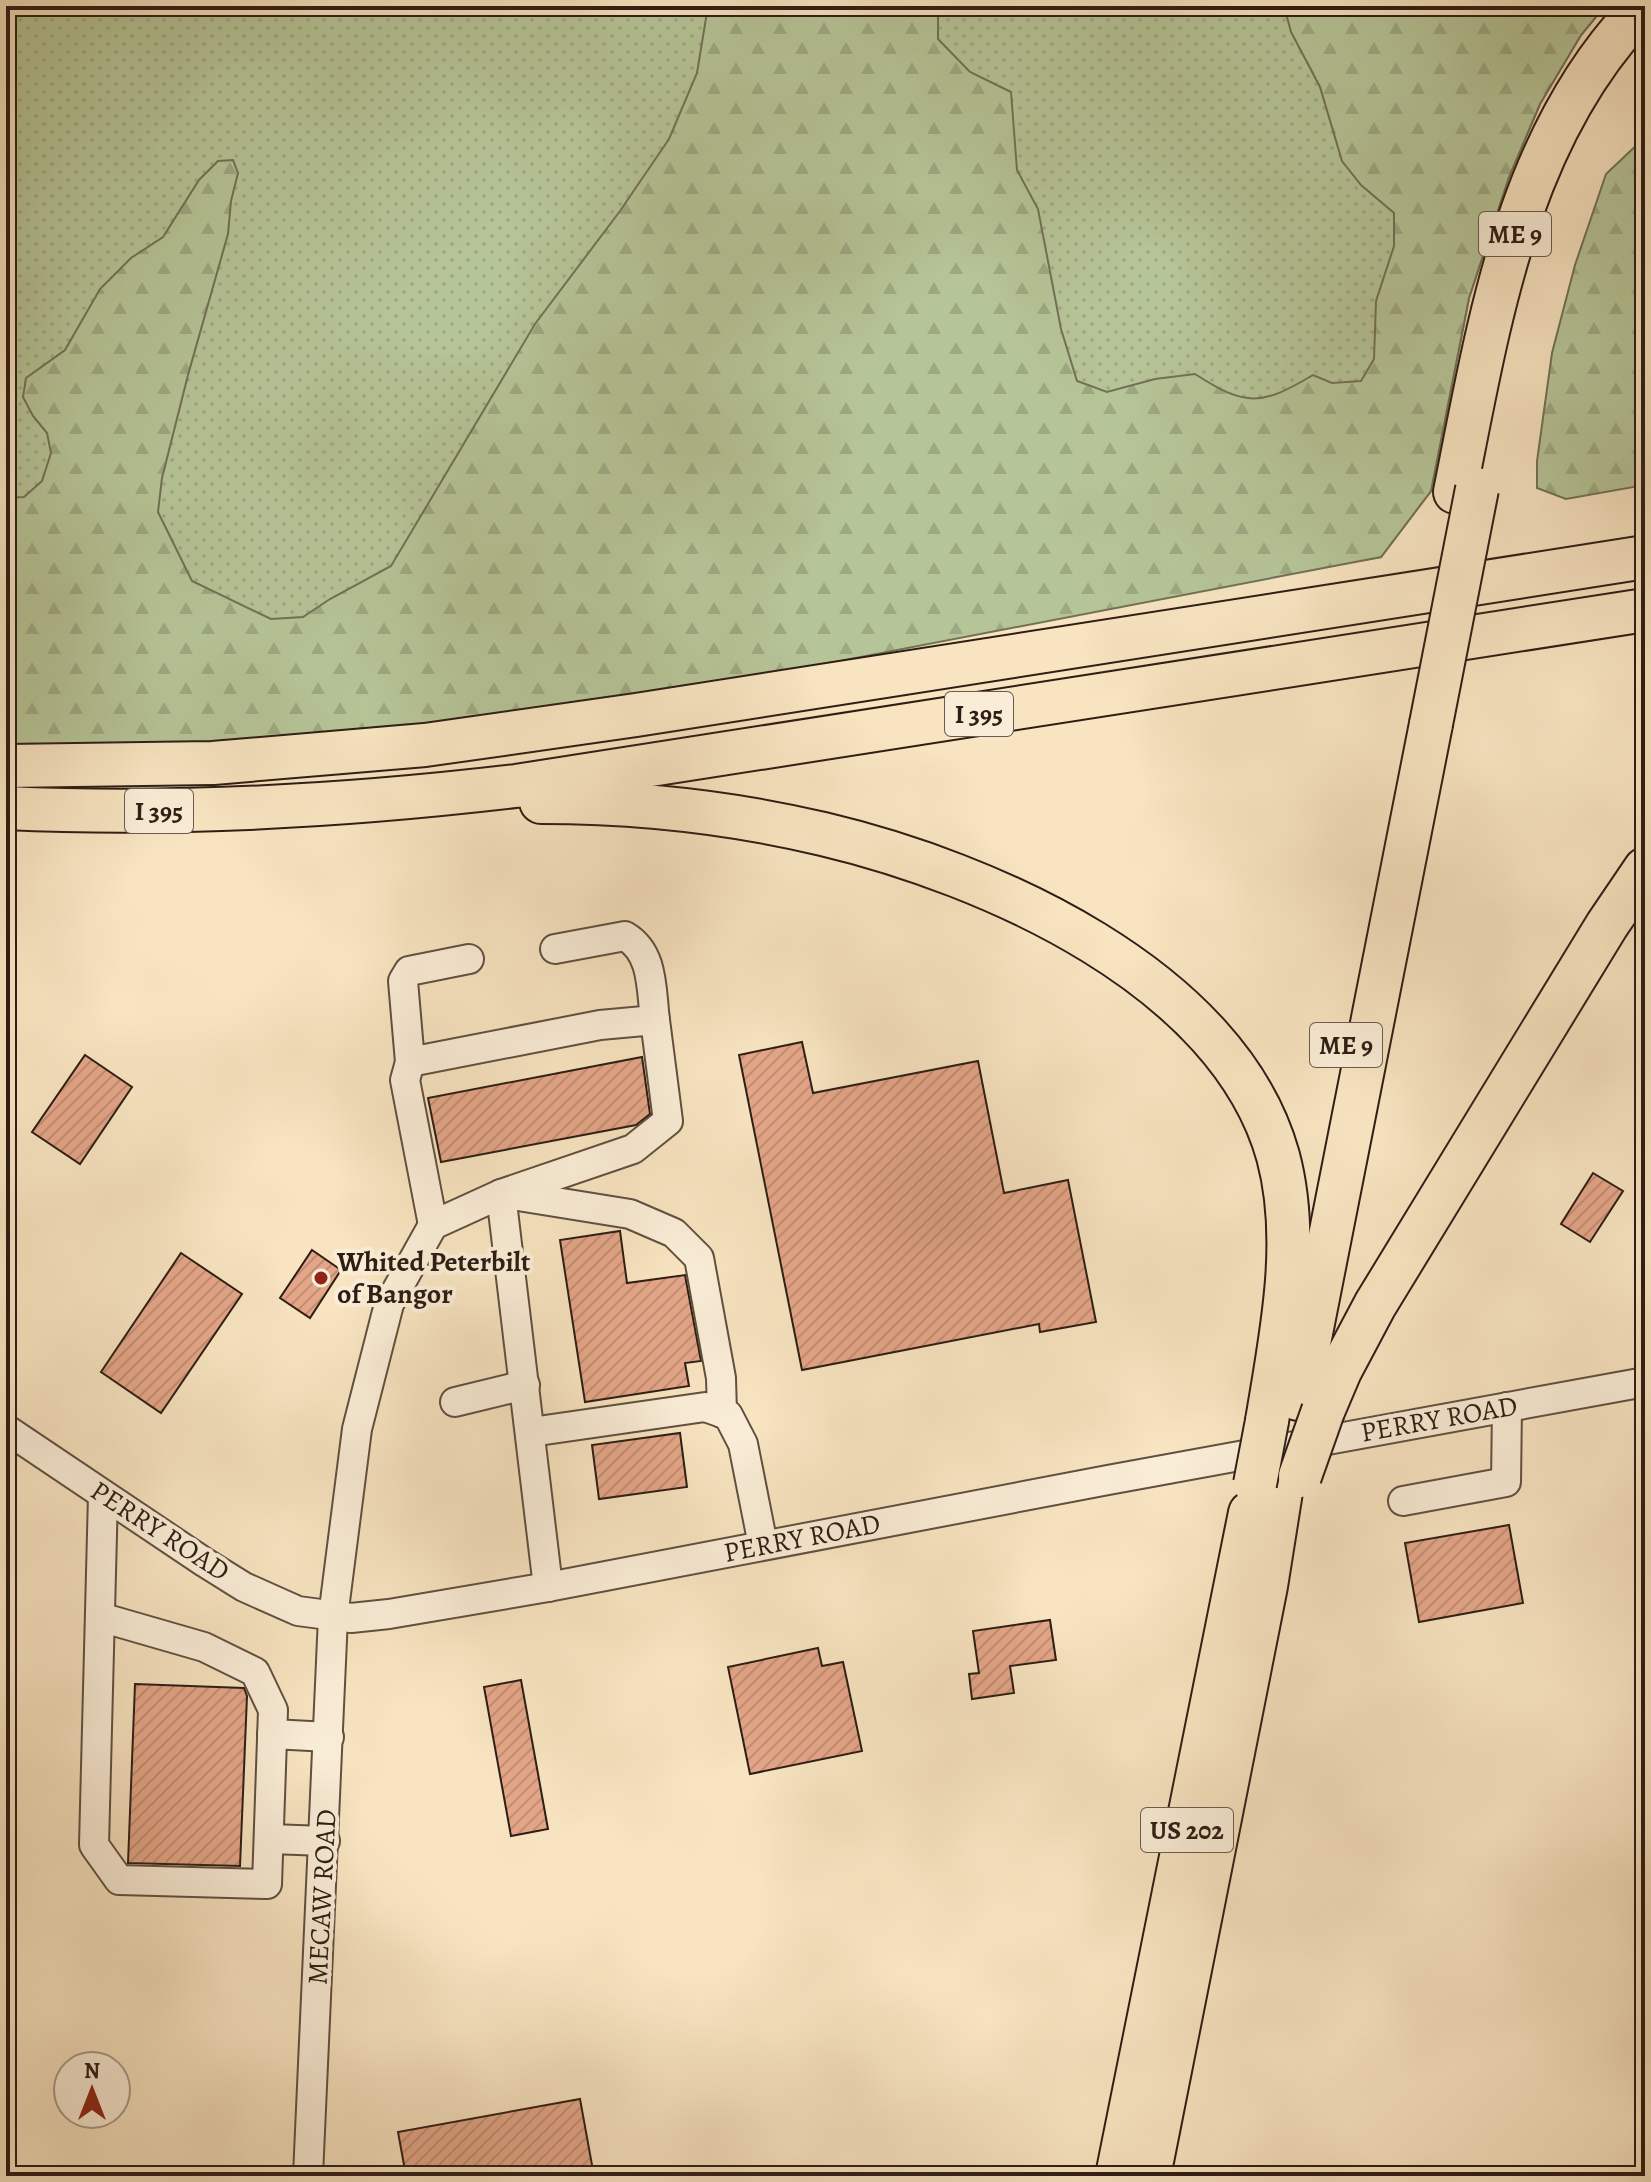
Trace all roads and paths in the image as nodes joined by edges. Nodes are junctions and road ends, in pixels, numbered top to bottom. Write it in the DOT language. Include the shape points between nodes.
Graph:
graph roads {
  1 [pos="1644,6"];
  2 [pos="1645,35"];
  3 [pos="1466,490"];
  4 [pos="1645,530"];
  5 [pos="1645,557"];
  6 [pos="1645,610"];
  7 [pos="1233,622"];
  8 [pos="1419,726"];
  9 [pos="6,766"];
  10 [pos="311,805"];
  11 [pos="6,808"];
  12 [pos="1645,869"];
  13 [pos="555,949"];
  14 [pos="469,959"];
  15 [pos="655,1020"];
  16 [pos="410,1062"];
  17 [pos="501,1194"];
  18 [pos="433,1225"];
  19 [pos="1277,1360"];
  20 [pos="1645,1382"];
  21 [pos="525,1385"];
  22 [pos="455,1402"];
  23 [pos="1507,1407"];
  24 [pos="722,1413"];
  25 [pos="1295,1416"];
  26 [pos="6,1429"];
  27 [pos="531,1432"];
  28 [pos="1279,1480"];
  29 [pos="103,1495"];
  30 [pos="1403,1501"];
  31 [pos="763,1545"];
  32 [pos="548,1587"];
  33 [pos="100,1617"];
  34 [pos="333,1617"];
  35 [pos="272,1734"];
  36 [pos="329,1737"];
  37 [pos="270,1839"];
  38 [pos="325,1841"];
  39 [pos="308,2176"];
  40 [pos="1117,2176"];
  41 [pos="1149,2176"];
  1 -- 3 [label="highway, ME 9" via="1592,71 1538,171 1497,295"];
  2 -- 3 [label="highway" via="1600,95 1551,191"];
  3 -- 8 [label="highway, bridge"];
  4 -- 7 [label="highway" via="1391,579"];
  5 -- 7 [label="highway, I 395"];
  6 -- 10 [label="highway, I 395" via="583,776"];
  7 -- 9 [label="highway, I 395" via="425,745 213,763"];
  8 -- 19 [label="highway, ME 9"];
  8 -- 25 [label="highway"];
  10 -- 11 [label="highway, I 395" via="159,811"];
  10 -- 19 [label="highway" via="605,803 733,817 905,857 994,892 1080,935 1125,962 1201,1028 1239,1075 1266,1123 1287,1207"];
  12 -- 25 [label="highway" via="1375,1305 1340,1371"];
  13 -- 15 [label="street" via="625,936 638,943 648,963"];
  14 -- 16 [label="street" via="409,971 403,981"];
  15 -- 16 [label="street" via="600,1025"];
  15 -- 17 [label="street" via="668,1121 633,1149"];
  16 -- 18 [label="street" via="405,1080"];
  17 -- 18 [label="street"];
  17 -- 21 [label="street"];
  17 -- 24 [label="street" via="630,1214 674,1233 699,1258 721,1378"];
  18 -- 34 [label="street, MECAW ROAD" via="389,1304 357,1429"];
  19 -- 25 [label="highway, US 202"];
  20 -- 23 [label="street, PERRY ROAD"];
  21 -- 22 [label="street"];
  21 -- 27 [label="street"];
  23 -- 30 [label="street" via="1506,1482"];
  23 -- 31 [label="street, PERRY ROAD"];
  24 -- 27 [label="street" via="705,1407"];
  24 -- 31 [label="street" via="743,1444"];
  25 -- 28 [label="highway, US 202, bridge"];
  25 -- 28 [label="highway, bridge"];
  26 -- 29 [label="street, PERRY ROAD"];
  27 -- 32 [label="street"];
  28 -- 40 [label="highway, US 202"];
  28 -- 41 [label="highway, US 202" via="1266,1586"];
  29 -- 33 [label="street"];
  29 -- 34 [label="street, PERRY ROAD" via="244,1587 298,1611"];
  31 -- 32 [label="street, PERRY ROAD"];
  32 -- 34 [label="street, PERRY ROAD" via="389,1614"];
  33 -- 35 [label="street" via="204,1647 255,1672 273,1710"];
  33 -- 37 [label="street" via="94,1845 119,1880 267,1884"];
  34 -- 36 [label="street, MECAW ROAD"];
  35 -- 36 [label="street"];
  35 -- 37 [label="street"];
  36 -- 38 [label="street, MECAW ROAD"];
  37 -- 38 [label="street"];
  38 -- 39 [label="street, MECAW ROAD"];
}
